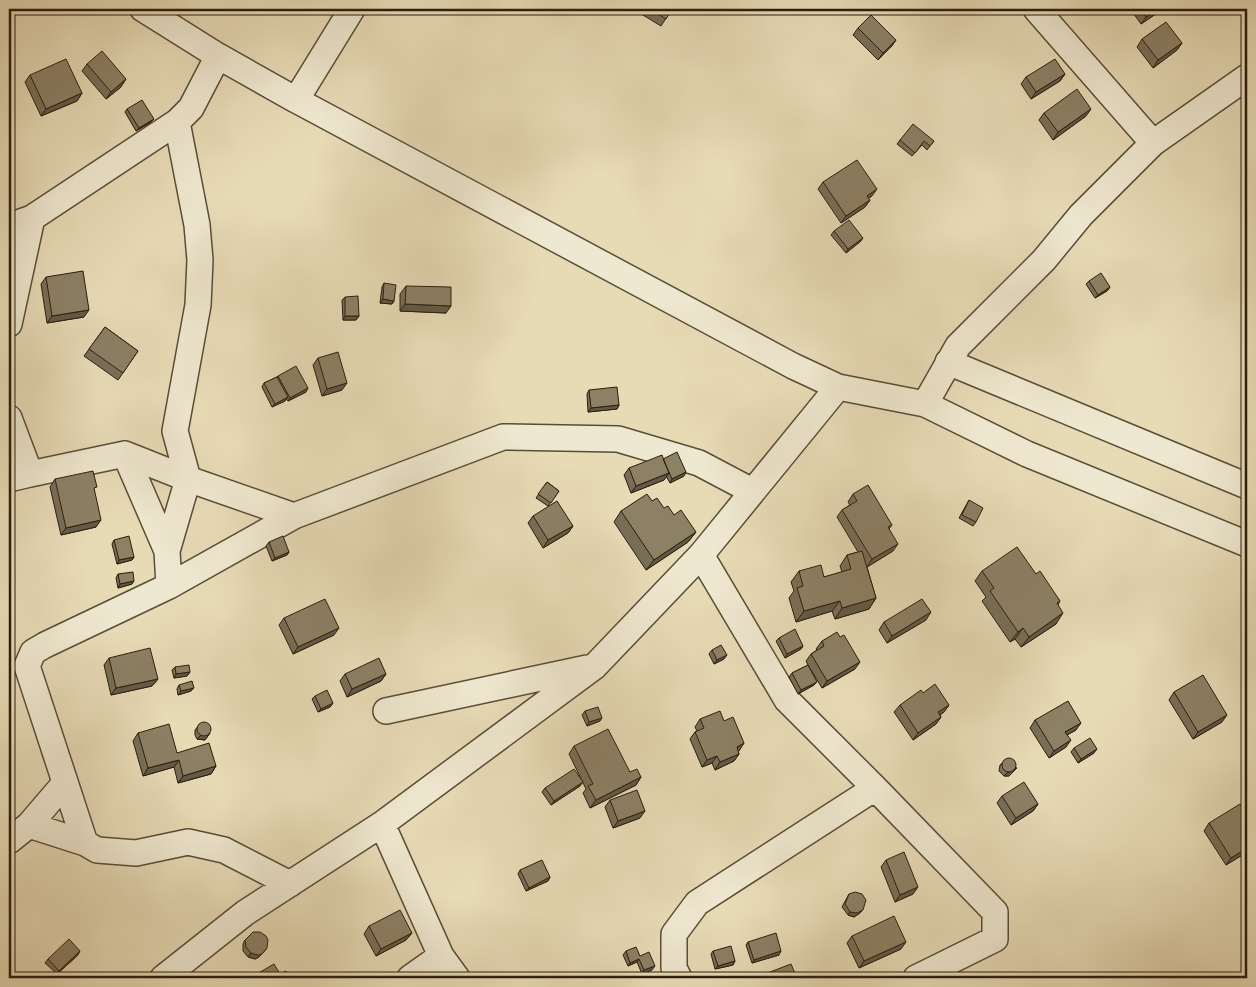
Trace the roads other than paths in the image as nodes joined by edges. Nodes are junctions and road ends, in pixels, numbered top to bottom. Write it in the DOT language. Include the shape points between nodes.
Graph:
graph roads {
  1 [pos="143,9"];
  2 [pos="352,9"];
  3 [pos="1036,9"];
  4 [pos="218,56"];
  5 [pos="1247,77"];
  6 [pos="296,100"];
  7 [pos="177,122"];
  8 [pos="1153,143"];
  9 [pos="32,218"];
  10 [pos="9,226"];
  11 [pos="9,324"];
  12 [pos="948,362"];
  13 [pos="838,387"];
  14 [pos="924,404"];
  15 [pos="9,418"];
  16 [pos="125,454"];
  17 [pos="20,476"];
  18 [pos="188,479"];
  19 [pos="1247,486"];
  20 [pos="752,491"];
  21 [pos="294,516"];
  22 [pos="1247,544"];
  23 [pos="167,551"];
  24 [pos="701,555"];
  25 [pos="169,586"];
  26 [pos="594,667"];
  27 [pos="18,669"];
  28 [pos="386,711"];
  29 [pos="65,783"];
  30 [pos="875,788"];
  31 [pos="382,824"];
  32 [pos="29,825"];
  33 [pos="9,842"];
  34 [pos="85,843"];
  35 [pos="290,884"];
  36 [pos="441,956"];
  37 [pos="164,978"];
  38 [pos="410,978"];
  39 [pos="457,978"];
  40 [pos="679,978"];
  41 [pos="916,978"];
  1 -- 4 [label="street"];
  2 -- 6 [label="street"];
  3 -- 8 [label="street"];
  4 -- 6 [label="street"];
  4 -- 7 [label="street" via="191,108"];
  5 -- 8 [label="street"];
  6 -- 13 [label="street"];
  7 -- 9 [label="street"];
  7 -- 18 [label="street" via="197,225 200,260 198,305 175,431"];
  8 -- 12 [label="street" via="1081,215 1044,260 964,340"];
  9 -- 10 [label="street"];
  9 -- 11 [label="street"];
  12 -- 14 [label="street"];
  12 -- 19 [label="street"];
  13 -- 14 [label="street"];
  13 -- 20 [label="street"];
  14 -- 22 [label="street" via="1027,454"];
  15 -- 17 [label="street"];
  16 -- 17 [label="street"];
  16 -- 18 [label="street"];
  16 -- 23 [label="street"];
  18 -- 21 [label="street"];
  18 -- 23 [label="street"];
  20 -- 21 [label="street" via="699,463 618,439 503,437"];
  20 -- 24 [label="street"];
  21 -- 25 [label="street"];
  23 -- 25 [label="street"];
  24 -- 26 [label="street"];
  24 -- 30 [label="street" via="787,700"];
  25 -- 27 [label="street" via="45,645"];
  26 -- 28 [label="street"];
  26 -- 31 [label="street"];
  27 -- 29 [label="street"];
  29 -- 32 [label="street"];
  29 -- 34 [label="street"];
  30 -- 40 [label="street" via="697,903 674,934 674,968"];
  30 -- 41 [label="street" via="996,912 995,939"];
  31 -- 35 [label="street"];
  31 -- 36 [label="street"];
  32 -- 33 [label="street"];
  32 -- 34 [label="street"];
  34 -- 35 [label="street" via="97,850 136,853 188,842 224,850"];
  35 -- 37 [label="street" via="244,913"];
  36 -- 38 [label="street"];
  36 -- 39 [label="street"];
}
